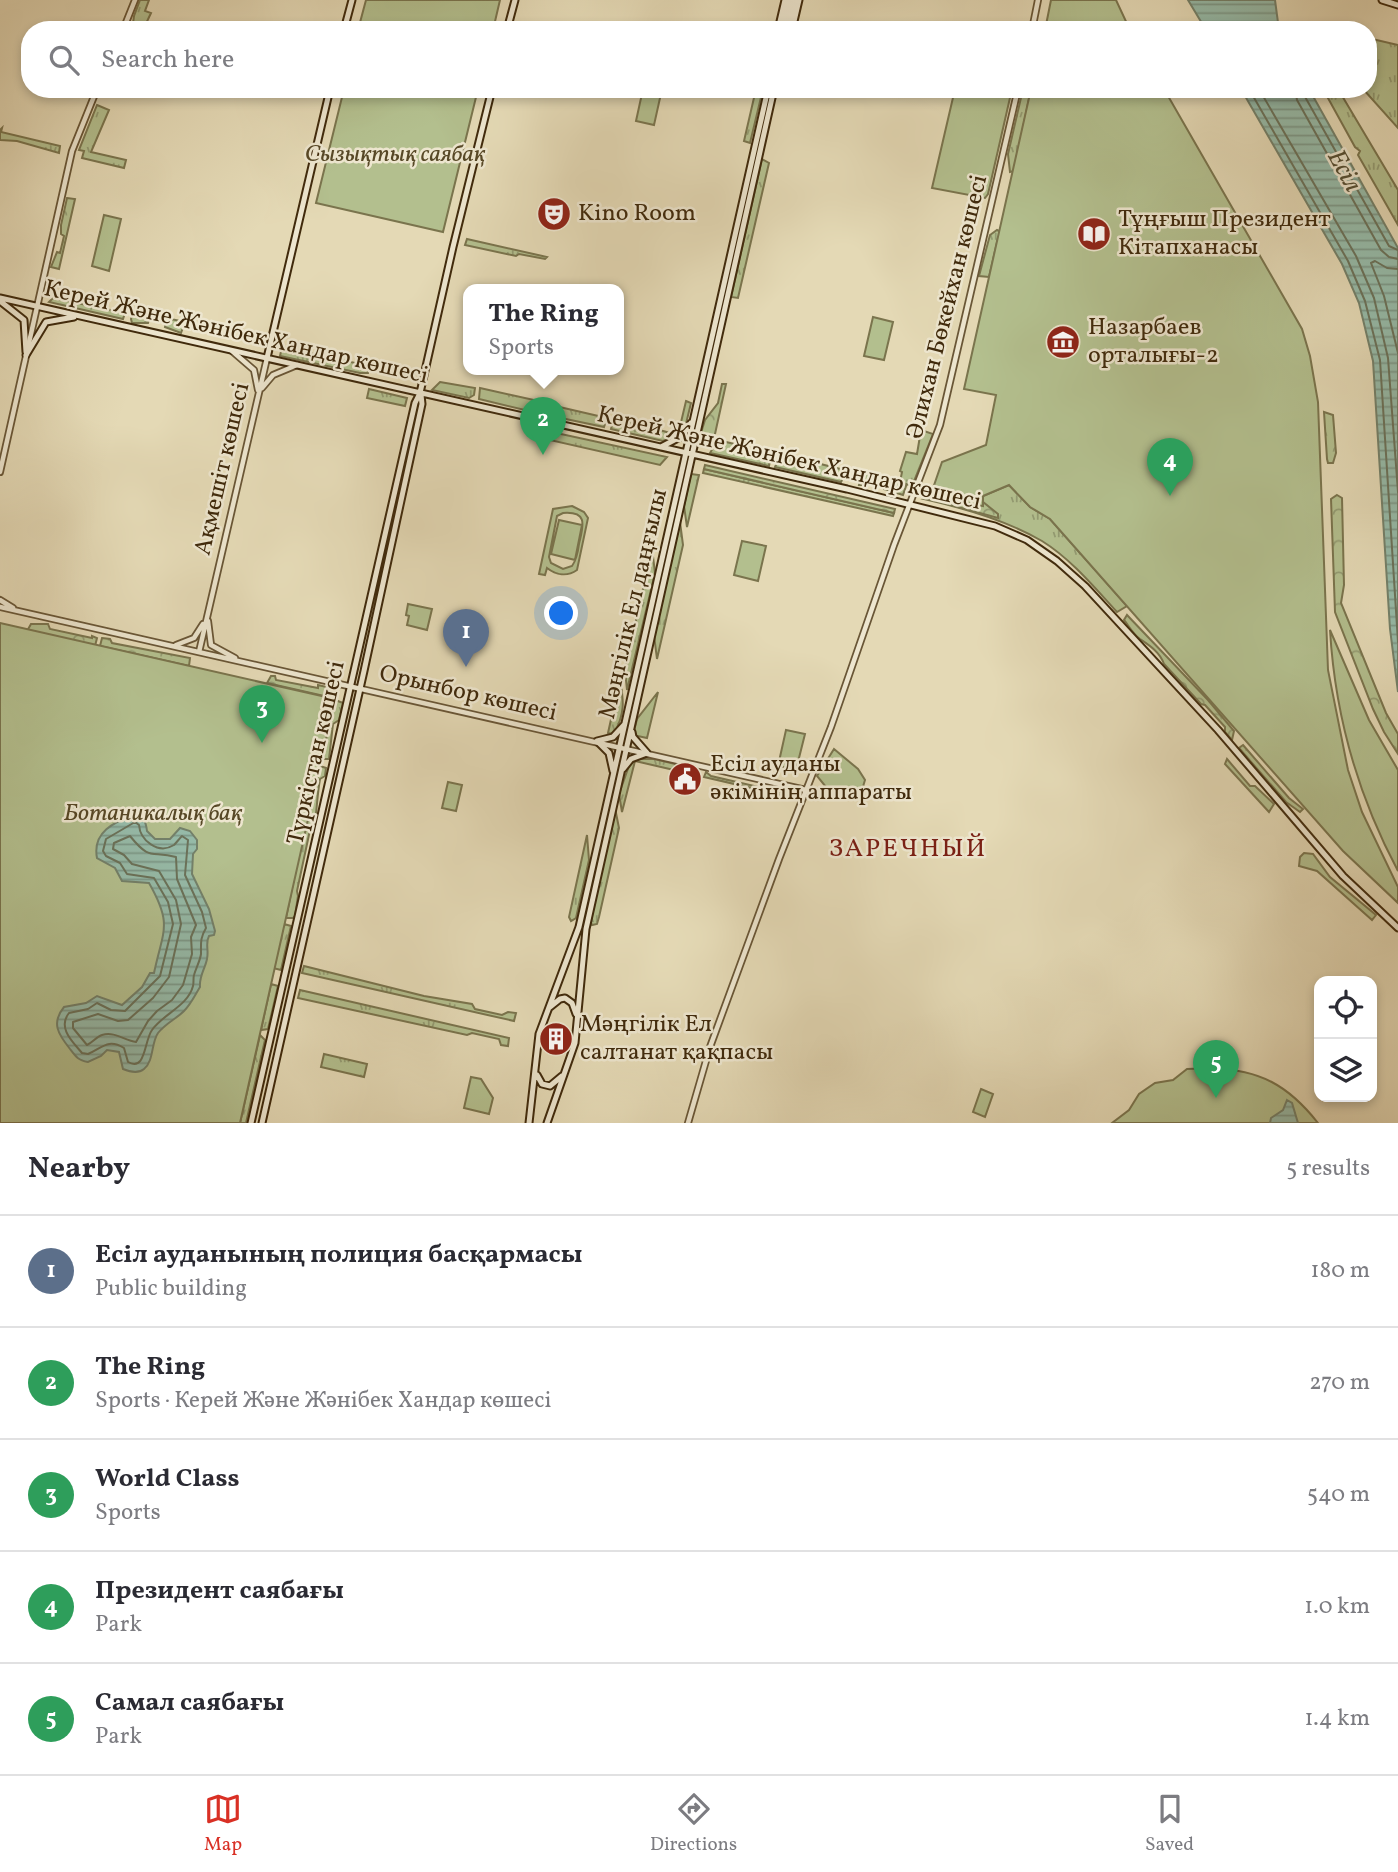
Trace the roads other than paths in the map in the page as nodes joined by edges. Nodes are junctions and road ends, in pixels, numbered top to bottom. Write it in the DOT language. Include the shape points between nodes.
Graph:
graph roads {
  1 [pos="135,0"];
  2 [pos="352,0"];
  3 [pos="515,0"];
  4 [pos="789,0"];
  5 [pos="799,0"];
  6 [pos="1038,0"];
  7 [pos="1382,0"];
  8 [pos="1398,5"];
  9 [pos="126,21"];
  10 [pos="346,21"];
  11 [pos="509,21"];
  12 [pos="786,21"];
  13 [pos="789,21"];
  14 [pos="1033,21"];
  15 [pos="93,98"];
  16 [pos="328,98"];
  17 [pos="490,98"];
  18 [pos="766,98"];
  19 [pos="772,98"];
  20 [pos="1016,98"];
  21 [pos="0,299"];
  22 [pos="37,307"];
  23 [pos="81,316"];
  24 [pos="231,350"];
  25 [pos="26,355"];
  26 [pos="267,358"];
  27 [pos="297,365"];
  28 [pos="259,391"];
  29 [pos="421,393"];
  30 [pos="693,421"];
  31 [pos="661,447"];
  32 [pos="689,454"];
  33 [pos="0,472"];
  34 [pos="911,504"];
  35 [pos="0,600"];
  36 [pos="0,607"];
  37 [pos="17,611"];
  38 [pos="207,617"];
  39 [pos="174,646"];
  40 [pos="199,652"];
  41 [pos="237,660"];
  42 [pos="350,685"];
  43 [pos="360,688"];
  44 [pos="628,726"];
  45 [pos="597,741"];
  46 [pos="623,747"];
  47 [pos="647,753"];
  48 [pos="617,775"];
  49 [pos="806,789"];
  50 [pos="321,813"];
  51 [pos="332,814"];
  52 [pos="315,842"];
  53 [pos="325,844"];
  54 [pos="1398,928"];
  55 [pos="288,963"];
  56 [pos="297,969"];
  57 [pos="281,992"];
  58 [pos="290,998"];
  59 [pos="549,1009"];
  60 [pos="577,1017"];
  61 [pos="569,1062"];
  62 [pos="536,1068"];
  63 [pos="251,1123"];
  64 [pos="262,1123"];
  65 [pos="529,1123"];
  66 [pos="547,1123"];
  67 [pos="688,1123"];
  1 -- 9 [label="street"];
  2 -- 10 [label="main road"];
  3 -- 11 [label="main road"];
  4 -- 12 [label="main road"];
  5 -- 13 [label="main road"];
  6 -- 14 [label="street"];
  7 -- 8 [label="main road"];
  15 -- 22 [label="street" via="72,151"];
  16 -- 26 [label="main road, Ақмешіт көшесі"];
  17 -- 29 [label="main road, Түркістан көшесі"];
  18 -- 30 [label="main road, Мәңгілік Ел даңғылы"];
  19 -- 32 [label="main road, Мәңгілік Ел даңғылы"];
  20 -- 34 [label="street, Әлихан Бөкейхан көшесі" via="940,425"];
  21 -- 22 [label="main road, Керей Және Жәнібек Хандар көшесі"];
  21 -- 25 [label="main road" via="24,320"];
  22 -- 23 [label="main road, Керей Және Жәнібек Хандар көшесі"];
  22 -- 25 [label="street"];
  23 -- 24 [label="main road, Керей Және Жәнібек Хандар көшесі"];
  23 -- 25 [label="main road" via="46,322"];
  24 -- 26 [label="main road, Керей Және Жәнібек Хандар көшесі"];
  24 -- 28 [label="street" via="254,370"];
  25 -- 33 [label="street"];
  26 -- 27 [label="main road, Керей Және Жәнібек Хандар көшесі"];
  26 -- 28 [label="street, Ақмешіт көшесі"];
  27 -- 28 [label="street" via="273,374"];
  27 -- 29 [label="main road, Керей Және Жәнібек Хандар көшесі"];
  28 -- 38 [label="street, Ақмешіт көшесі"];
  29 -- 31 [label="main road, Керей Және Жәнібек Хандар көшесі"];
  29 -- 42 [label="main road, Түркістан көшесі"];
  29 -- 43 [label="main road, Түркістан көшесі"];
  30 -- 31 [label="main road" via="682,436"];
  30 -- 32 [label="main road, Мәңгілік Ел даңғылы"];
  31 -- 32 [label="main road, Керей Және Жәнібек Хандар көшесі"];
  32 -- 34 [label="main road, Керей Және Жәнібек Хандар көшесі"];
  32 -- 44 [label="main road, Мәңгілік Ел даңғылы"];
  34 -- 49 [label="street, Әлихан Бөкейхан көшесі"];
  34 -- 54 [label="main road, Керей Және Жәнібек Хандар көшесі" via="1011,531 1057,561 1239,755 1273,800 1343,876"];
  35 -- 37 [label="street"];
  36 -- 37 [label="street, Орынбор көшесі"];
  37 -- 39 [label="street, Орынбор көшесі"];
  38 -- 39 [label="street" via="194,638"];
  38 -- 40 [label="street, Ақмешіт көшесі"];
  38 -- 41 [label="street" via="211,645"];
  39 -- 40 [label="street, Орынбор көшесі"];
  40 -- 41 [label="street, Орынбор көшесі"];
  41 -- 42 [label="street, Орынбор көшесі"];
  42 -- 43 [label="street, Орынбор көшесі"];
  42 -- 50 [label="main road, Түркістан көшесі"];
  43 -- 45 [label="street, Орынбор көшесі"];
  43 -- 51 [label="main road, Түркістан көшесі"];
  44 -- 45 [label="main road"];
  44 -- 46 [label="main road, Мәңгілік Ел даңғылы"];
  44 -- 47 [label="main road"];
  45 -- 46 [label="street, Орынбор көшесі"];
  45 -- 48 [label="main road"];
  46 -- 47 [label="street, Орынбор көшесі"];
  46 -- 48 [label="main road, Мәңгілік Ел даңғылы"];
  47 -- 48 [label="main road" via="631,759"];
  47 -- 49 [label="street, Орынбор көшесі"];
  48 -- 59 [label="main road, Мәңгілік Ел даңғылы" via="579,927"];
  48 -- 60 [label="main road, Мәңгілік Ел даңғылы" via="586,929"];
  49 -- 67 [label="street, Әлихан Бөкейхан көшесі" via="710,1047"];
  50 -- 51 [label="main road" via="326,819"];
  50 -- 52 [label="main road, Түркістан көшесі"];
  51 -- 53 [label="main road, Түркістан көшесі"];
  52 -- 53 [label="main road" via="322,838"];
  52 -- 55 [label="main road, Түркістан көшесі"];
  53 -- 56 [label="main road, Түркістан көшесі"];
  55 -- 56 [label="main road" via="289,970"];
  55 -- 57 [label="main road, Түркістан көшесі"];
  56 -- 58 [label="main road, Түркістан көшесі"];
  57 -- 58 [label="main road" via="288,989"];
  57 -- 63 [label="main road, Түркістан көшесі"];
  58 -- 64 [label="main road, Түркістан көшесі"];
  59 -- 60 [label="main road" via="560,999 569,999"];
  59 -- 62 [label="main road, Мәңгілік Ел даңғылы" via="539,1034"];
  60 -- 61 [label="main road, Мәңгілік Ел даңғылы"];
  61 -- 62 [label="main road" via="550,1086 540,1081"];
  61 -- 66 [label="main road, Мәңгілік Ел даңғылы"];
  62 -- 65 [label="main road, Мәңгілік Ел даңғылы"];
}
